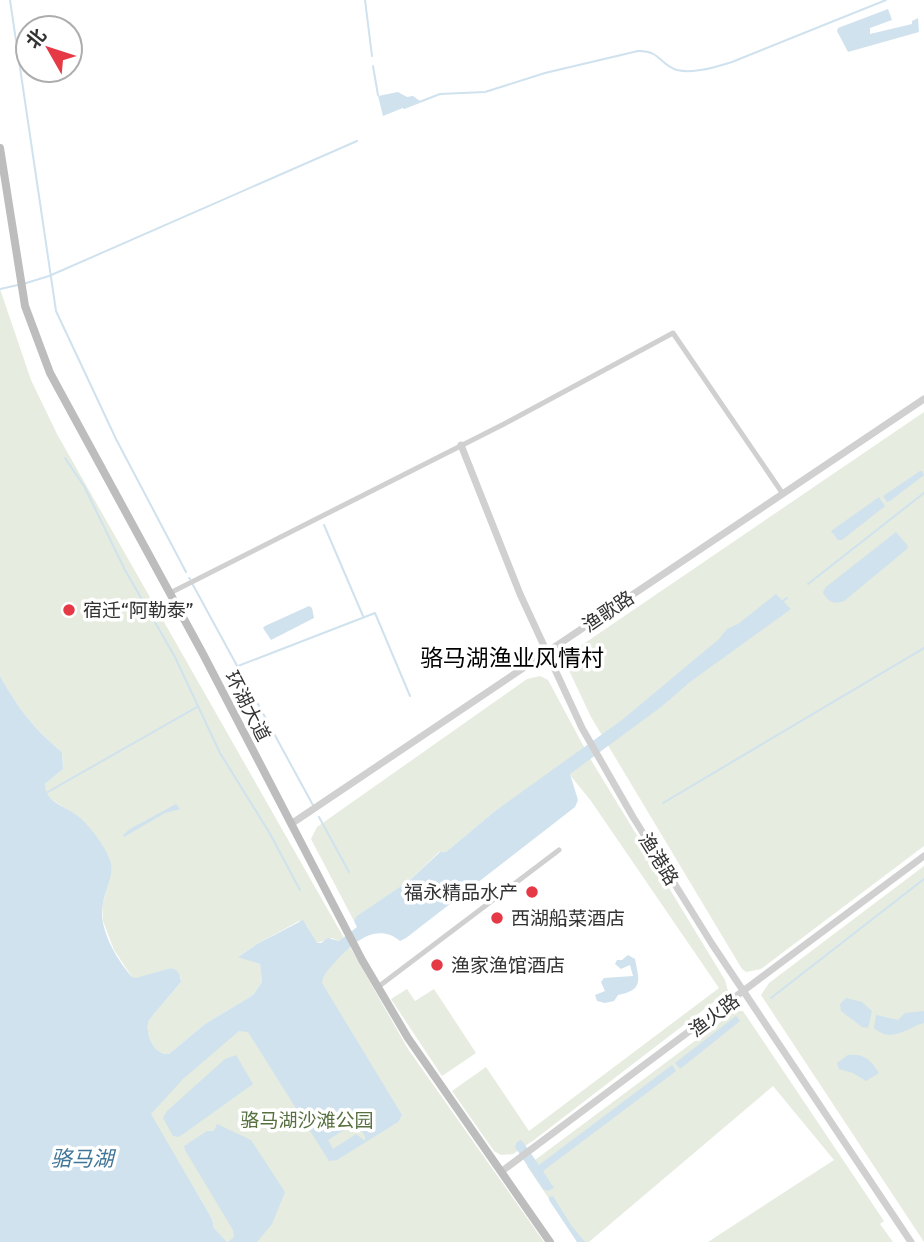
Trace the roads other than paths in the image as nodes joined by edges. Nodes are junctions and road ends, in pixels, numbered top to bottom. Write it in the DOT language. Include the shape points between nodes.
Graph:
graph roads {
  1 [pos="0,148"];
  2 [pos="924,399"];
  3 [pos="461,445"];
  4 [pos="783,494"];
  5 [pos="170,593"];
  6 [pos="546,653"];
  7 [pos="291,824"];
  8 [pos="559,850"];
  9 [pos="924,856"];
  10 [pos="378,987"];
  11 [pos="744,992"];
  12 [pos="502,1171"];
  13 [pos="550,1242"];
  14 [pos="911,1242"];
  1 -- 5 [label="main road, 环湖大道" via="32,328 50,373"];
  2 -- 4 [label="street, 渔歌路"];
  3 -- 4 [label="street" via="673,333"];
  3 -- 5 [label="street"];
  3 -- 6 [label="street, 渔港路"];
  4 -- 6 [label="street, 渔歌路"];
  5 -- 7 [label="main road, 环湖大道"];
  6 -- 7 [label="street, 渔歌路"];
  6 -- 11 [label="street, 渔港路" via="627,807"];
  7 -- 10 [label="main road, 环湖大道"];
  8 -- 10 [label="street"];
  9 -- 11 [label="street, 渔火路"];
  10 -- 12 [label="main road, 环湖大道" via="408,1038"];
  11 -- 12 [label="street, 渔火路"];
  11 -- 14 [label="street, 渔港路"];
  12 -- 13 [label="main road, 环湖大道"];
}
